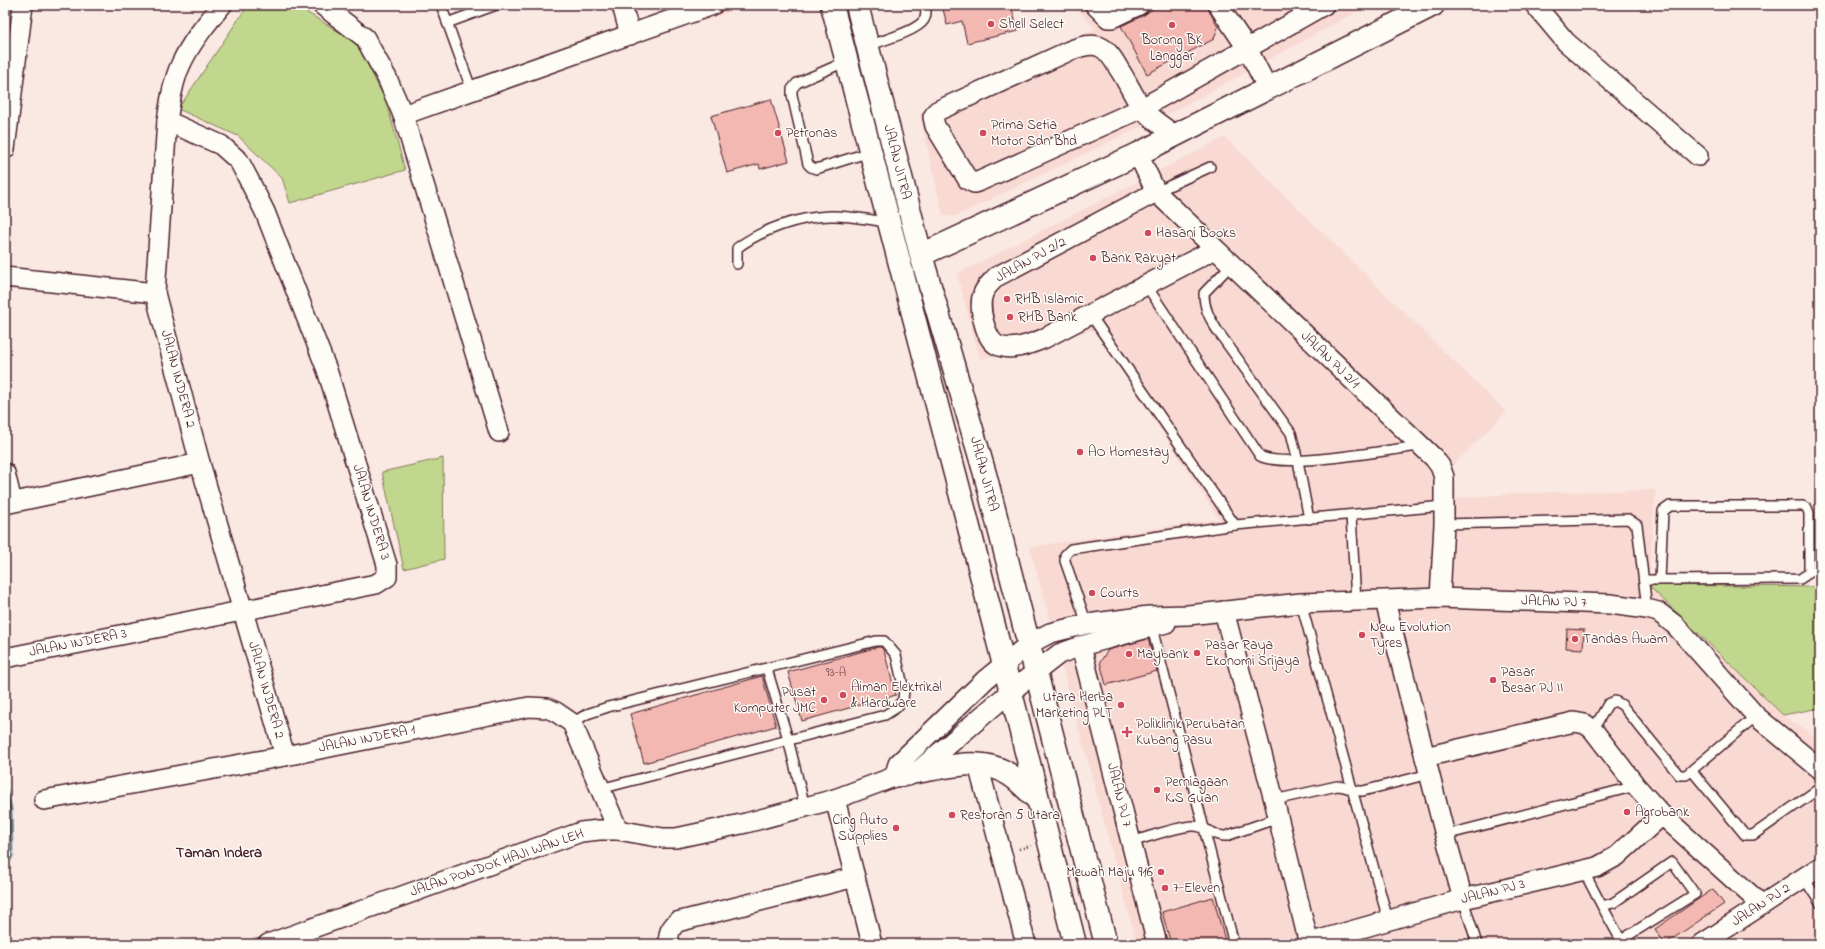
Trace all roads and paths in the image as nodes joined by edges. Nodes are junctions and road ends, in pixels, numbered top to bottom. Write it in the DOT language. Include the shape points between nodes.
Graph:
graph roads {
  1 [pos="23,5"];
  2 [pos="222,5"];
  3 [pos="322,5"];
  4 [pos="441,5"];
  5 [pos="496,5"];
  6 [pos="622,5"];
  7 [pos="832,5"];
  8 [pos="857,5"];
  9 [pos="925,5"];
  10 [pos="1095,5"];
  11 [pos="1139,5"];
  12 [pos="1218,5"];
  13 [pos="1324,5"];
  14 [pos="1433,5"];
  15 [pos="1535,5"];
  16 [pos="708,6"];
  17 [pos="447,23"];
  18 [pos="630,34"];
  19 [pos="868,46"];
  20 [pos="1247,48"];
  21 [pos="847,61"];
  22 [pos="1268,89"];
  23 [pos="472,91"];
  24 [pos="1142,108"];
  25 [pos="403,116"];
  26 [pos="167,121"];
  27 [pos="1174,136"];
  28 [pos="5,149"];
  29 [pos="870,152"];
  30 [pos="1138,154"];
  31 [pos="1698,156"];
  32 [pos="1210,168"];
  33 [pos="1156,192"];
  34 [pos="888,222"];
  35 [pos="1215,249"];
  36 [pos="921,255"];
  37 [pos="737,264"];
  38 [pos="1231,265"];
  39 [pos="5,277"];
  40 [pos="1146,286"];
  41 [pos="155,293"];
  42 [pos="1090,314"];
  43 [pos="499,432"];
  44 [pos="1419,446"];
  45 [pos="1298,461"];
  46 [pos="200,463"];
  47 [pos="5,473"];
  48 [pos="8,503"];
  49 [pos="1351,515"];
  50 [pos="1444,515"];
  51 [pos="1309,519"];
  52 [pos="1235,525"];
  53 [pos="1644,580"];
  54 [pos="1660,580"];
  55 [pos="1440,598"];
  56 [pos="1356,601"];
  57 [pos="1385,601"];
  58 [pos="1301,603"];
  59 [pos="1647,609"];
  60 [pos="243,610"];
  61 [pos="1224,611"];
  62 [pos="1188,616"];
  63 [pos="1087,624"];
  64 [pos="1152,628"];
  65 [pos="1029,644"];
  66 [pos="1081,646"];
  67 [pos="5,658"];
  68 [pos="1003,664"];
  69 [pos="767,669"];
  70 [pos="1036,671"];
  71 [pos="1010,692"];
  72 [pos="1756,716"];
  73 [pos="572,723"];
  74 [pos="1593,730"];
  75 [pos="788,739"];
  76 [pos="285,756"];
  77 [pos="978,764"];
  78 [pos="1427,766"];
  79 [pos="1820,769"];
  80 [pos="1692,771"];
  81 [pos="917,772"];
  82 [pos="894,777"];
  83 [pos="1636,786"];
  84 [pos="1820,788"];
  85 [pos="600,789"];
  86 [pos="1351,789"];
  87 [pos="835,799"];
  88 [pos="44,800"];
  89 [pos="1038,800"];
  90 [pos="804,807"];
  91 [pos="1276,809"];
  92 [pos="1662,815"];
  93 [pos="1204,828"];
  94 [pos="618,830"];
  95 [pos="1445,835"];
  96 [pos="1048,842"];
  97 [pos="1131,842"];
  98 [pos="1003,854"];
  99 [pos="1820,867"];
  100 [pos="1583,870"];
  101 [pos="855,877"];
  102 [pos="1804,878"];
  103 [pos="1463,899"];
  104 [pos="1820,903"];
  105 [pos="1762,904"];
  106 [pos="1602,906"];
  107 [pos="1388,920"];
  108 [pos="1309,943"];
  109 [pos="268,944"];
  110 [pos="670,944"];
  111 [pos="872,944"];
  112 [pos="1026,944"];
  113 [pos="1075,944"];
  114 [pos="1106,944"];
  115 [pos="1157,944"];
  116 [pos="1234,944"];
  117 [pos="1477,944"];
  118 [pos="1702,944"];
  1 -- 28 [label="street"];
  2 -- 26 [label="street, JALAN INDERA 2" via="202,30 181,64 171,96"];
  3 -- 25 [label="street" via="365,38 387,78"];
  4 -- 17 [label="lane"];
  5 -- 17 [label="lane"];
  6 -- 18 [label="street"];
  7 -- 21 [label="main road, JALAN JITRA"];
  8 -- 19 [label="main road, JALAN JITRA"];
  9 -- 19 [label="lane" via="926,19 921,24"];
  10 -- 11 [label="street" via="1108,18"];
  12 -- 20 [label="street"];
  13 -- 20 [label="street"];
  14 -- 22 [label="main road"];
  15 -- 31 [label="street" via="1566,42"];
  16 -- 18 [label="street"];
  17 -- 23 [label="lane"];
  18 -- 23 [label="street"];
  19 -- 36 [label="main road, JALAN JITRA"];
  20 -- 22 [label="street"];
  20 -- 24 [label="street"];
  21 -- 29 [label="main road, JALAN JITRA"];
  21 -- 29 [label="lane" via="797,83 792,88 808,164 816,169"];
  22 -- 27 [label="main road"];
  23 -- 25 [label="street"];
  24 -- 24 [label="street" via="974,183 968,180 935,126 933,116 937,111 1069,51 1091,45 1110,53"];
  24 -- 27 [label="street"];
  25 -- 43 [label="street"];
  26 -- 41 [label="street, JALAN INDERA 2"];
  26 -- 60 [label="street, JALAN INDERA 3" via="221,145 239,162 265,212 327,370 387,565 387,577 376,584"];
  27 -- 30 [label="main road"];
  29 -- 34 [label="main road, JALAN JITRA"];
  30 -- 33 [label="street, JALAN PJ 2/1"];
  30 -- 36 [label="main road"];
  32 -- 33 [label="lane"];
  33 -- 35 [label="street, JALAN PJ 2/1"];
  33 -- 42 [label="street, JALAN PJ 2/2" via="996,277 983,293 980,311 990,338 996,345 1004,347 1043,339"];
  34 -- 37 [label="lane" via="831,216 807,218 751,238 737,248"];
  34 -- 68 [label="main road, JALAN JITRA"];
  35 -- 38 [label="street, JALAN PJ 2/1"];
  35 -- 40 [label="street, JALAN PJ 2/2"];
  36 -- 65 [label="main road, JALAN JITRA" via="985,474"];
  38 -- 44 [label="street, JALAN PJ 2/1"];
  38 -- 45 [label="lane" via="1204,293 1207,315 1288,428"];
  39 -- 41 [label="street"];
  40 -- 42 [label="street, JALAN PJ 2/2"];
  40 -- 45 [label="lane" via="1260,456 1274,461"];
  41 -- 46 [label="street, JALAN INDERA 2"];
  42 -- 52 [label="lane"];
  44 -- 45 [label="lane"];
  44 -- 50 [label="street, JALAN PJ 2/1" via="1434,458 1444,477"];
  45 -- 51 [label="lane"];
  46 -- 48 [label="street"];
  46 -- 60 [label="street, JALAN INDERA 2"];
  47 -- 48 [label="street"];
  49 -- 50 [label="lane"];
  49 -- 51 [label="lane"];
  49 -- 56 [label="lane"];
  50 -- 53 [label="lane" via="1628,519 1638,525"];
  50 -- 55 [label="street, JALAN PJ 2/1"];
  51 -- 52 [label="lane"];
  52 -- 63 [label="lane" via="1071,549 1065,555 1065,561"];
  53 -- 54 [label="lane"];
  53 -- 59 [label="lane"];
  54 -- 54 [label="lane" via="1800,579 1809,573 1807,508 1665,508"];
  55 -- 57 [label="street, JALAN PJ 7"];
  55 -- 59 [label="street, JALAN PJ 7" via="1610,604"];
  56 -- 57 [label="street, JALAN PJ 7"];
  56 -- 58 [label="street, JALAN PJ 7"];
  57 -- 78 [label="street"];
  58 -- 61 [label="street, JALAN PJ 7"];
  58 -- 86 [label="lane"];
  59 -- 72 [label="street, JALAN PJ 7" via="1658,612 1675,625"];
  60 -- 67 [label="street, JALAN INDERA 3"];
  60 -- 76 [label="street, JALAN INDERA 2"];
  61 -- 62 [label="street, JALAN PJ 7"];
  61 -- 91 [label="street"];
  62 -- 63 [label="street" via="1149,616"];
  62 -- 64 [label="street, JALAN PONDOK HAJI WAN LEH"];
  63 -- 65 [label="street" via="1050,633"];
  64 -- 66 [label="street, JALAN PONDOK HAJI WAN LEH"];
  64 -- 93 [label="lane"];
  65 -- 68 [label="street"];
  65 -- 70 [label="main road, JALAN JITRA"];
  66 -- 70 [label="street, JALAN PONDOK HAJI WAN LEH" via="1059,654"];
  66 -- 97 [label="street, JALAN PJ 7"];
  68 -- 71 [label="main road, JALAN JITRA"];
  68 -- 82 [label="street" via="898,764"];
  69 -- 73 [label="lane" via="608,707 587,714"];
  69 -- 75 [label="lane"];
  69 -- 75 [label="lane" via="876,641 884,641 896,655 904,690 903,700 896,708 885,715"];
  70 -- 71 [label="street, JALAN PONDOK HAJI WAN LEH"];
  70 -- 114 [label="main road, JALAN JITRA"];
  71 -- 81 [label="street, JALAN PONDOK HAJI WAN LEH"];
  71 -- 89 [label="main road, JALAN JITRA"];
  72 -- 79 [label="street, JALAN PJ 7"];
  72 -- 80 [label="lane"];
  73 -- 76 [label="street, JALAN INDERA 1" via="547,708 529,707"];
  73 -- 85 [label="street"];
  74 -- 78 [label="street" via="1585,724 1574,722"];
  74 -- 80 [label="lane" via="1608,704 1616,701 1679,775 1686,775"];
  74 -- 83 [label="street"];
  75 -- 85 [label="lane"];
  75 -- 90 [label="lane"];
  76 -- 88 [label="street, JALAN INDERA 1"];
  77 -- 81 [label="main road"];
  77 -- 89 [label="main road" via="989,765 1012,776"];
  77 -- 98 [label="street"];
  78 -- 86 [label="lane" via="1363,791"];
  78 -- 95 [label="street"];
  80 -- 84 [label="lane" via="1745,834 1753,835"];
  81 -- 82 [label="street, JALAN PONDOK HAJI WAN LEH"];
  82 -- 87 [label="street, JALAN PONDOK HAJI WAN LEH"];
  83 -- 92 [label="street"];
  83 -- 95 [label="lane"];
  85 -- 94 [label="street"];
  86 -- 91 [label="lane" via="1337,786"];
  86 -- 107 [label="lane"];
  87 -- 90 [label="street, JALAN PONDOK HAJI WAN LEH"];
  87 -- 101 [label="street"];
  89 -- 96 [label="main road, JALAN JITRA"];
  90 -- 94 [label="street, JALAN PONDOK HAJI WAN LEH" via="676,838"];
  91 -- 93 [label="lane" via="1226,836 1215,835"];
  91 -- 108 [label="street"];
  92 -- 100 [label="street, JALAN PJ 3" via="1617,856 1597,867"];
  92 -- 105 [label="street"];
  93 -- 97 [label="lane" via="1189,826"];
  93 -- 116 [label="lane"];
  94 -- 109 [label="street, JALAN PONDOK HAJI WAN LEH" via="581,832"];
  95 -- 103 [label="street"];
  96 -- 98 [label="path"];
  96 -- 113 [label="main road, JALAN JITRA"];
  97 -- 115 [label="street, JALAN PJ 7"];
  98 -- 112 [label="street"];
  99 -- 102 [label="street, JALAN PJ 2"];
  100 -- 103 [label="street, JALAN PJ 3"];
  100 -- 106 [label="lane"];
  101 -- 110 [label="street" via="677,922 668,937"];
  101 -- 111 [label="street"];
  102 -- 104 [label="lane"];
  102 -- 105 [label="street, JALAN PJ 2"];
  103 -- 107 [label="street, JALAN PJ 3"];
  103 -- 117 [label="lane"];
  105 -- 118 [label="street, JALAN PJ 2"];
  106 -- 106 [label="lane" via="1613,903 1672,862 1695,894 1621,940"];
  107 -- 108 [label="street, JALAN PJ 3"];
}
